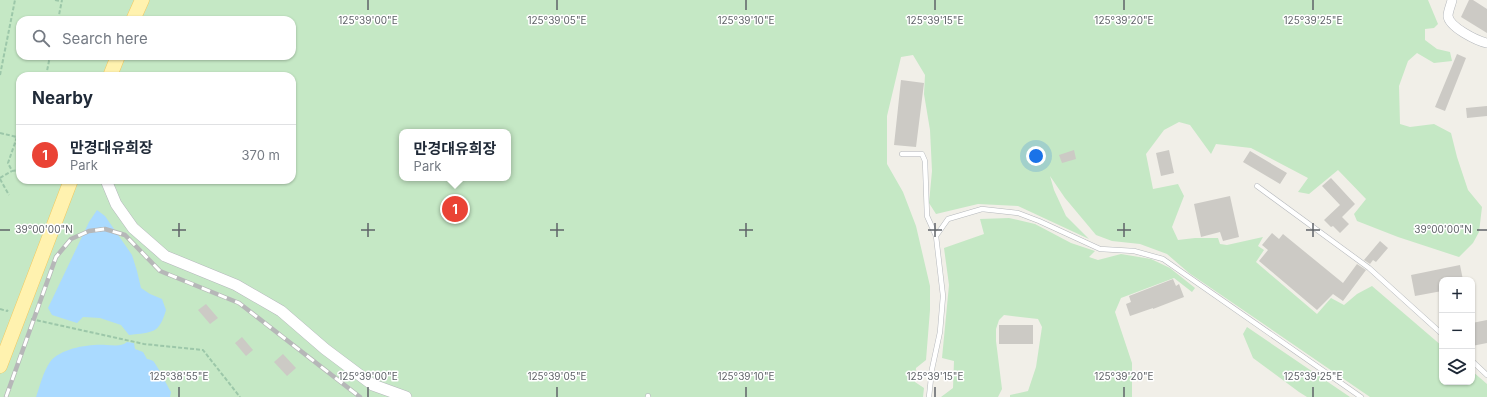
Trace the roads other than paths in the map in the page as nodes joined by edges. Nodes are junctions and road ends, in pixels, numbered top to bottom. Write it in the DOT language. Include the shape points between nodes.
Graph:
graph roads {
  1 [pos="142,0"];
  2 [pos="1452,0"];
  3 [pos="135,16"];
  4 [pos="1487,43"];
  5 [pos="116,60"];
  6 [pos="112,72"];
  7 [pos="902,154"];
  8 [pos="69,184"];
  9 [pos="108,184"];
  10 [pos="1257,186"];
  11 [pos="936,236"];
  12 [pos="1439,331"];
  13 [pos="1475,364"];
  14 [pos="0,366"];
  15 [pos="1487,375"];
  16 [pos="406,397"];
  17 [pos="929,397"];
  18 [pos="1361,397"];
  1 -- 3 [label="main road"];
  2 -- 4 [label="street" via="1448,16 1451,22 1460,30"];
  5 -- 6 [label="main road"];
  7 -- 11 [label="lane" via="922,154 925,162 927,216"];
  8 -- 14 [label="main road" via="13,314"];
  9 -- 16 [label="street" via="116,204 133,228 165,256 236,285 281,311 373,385"];
  10 -- 12 [label="lane" via="1369,268"];
  11 -- 17 [label="lane" via="943,296"];
  11 -- 18 [label="lane" via="948,219 982,209 1018,213 1100,249 1134,251 1163,259"];
  13 -- 15 [label="lane"];
}
